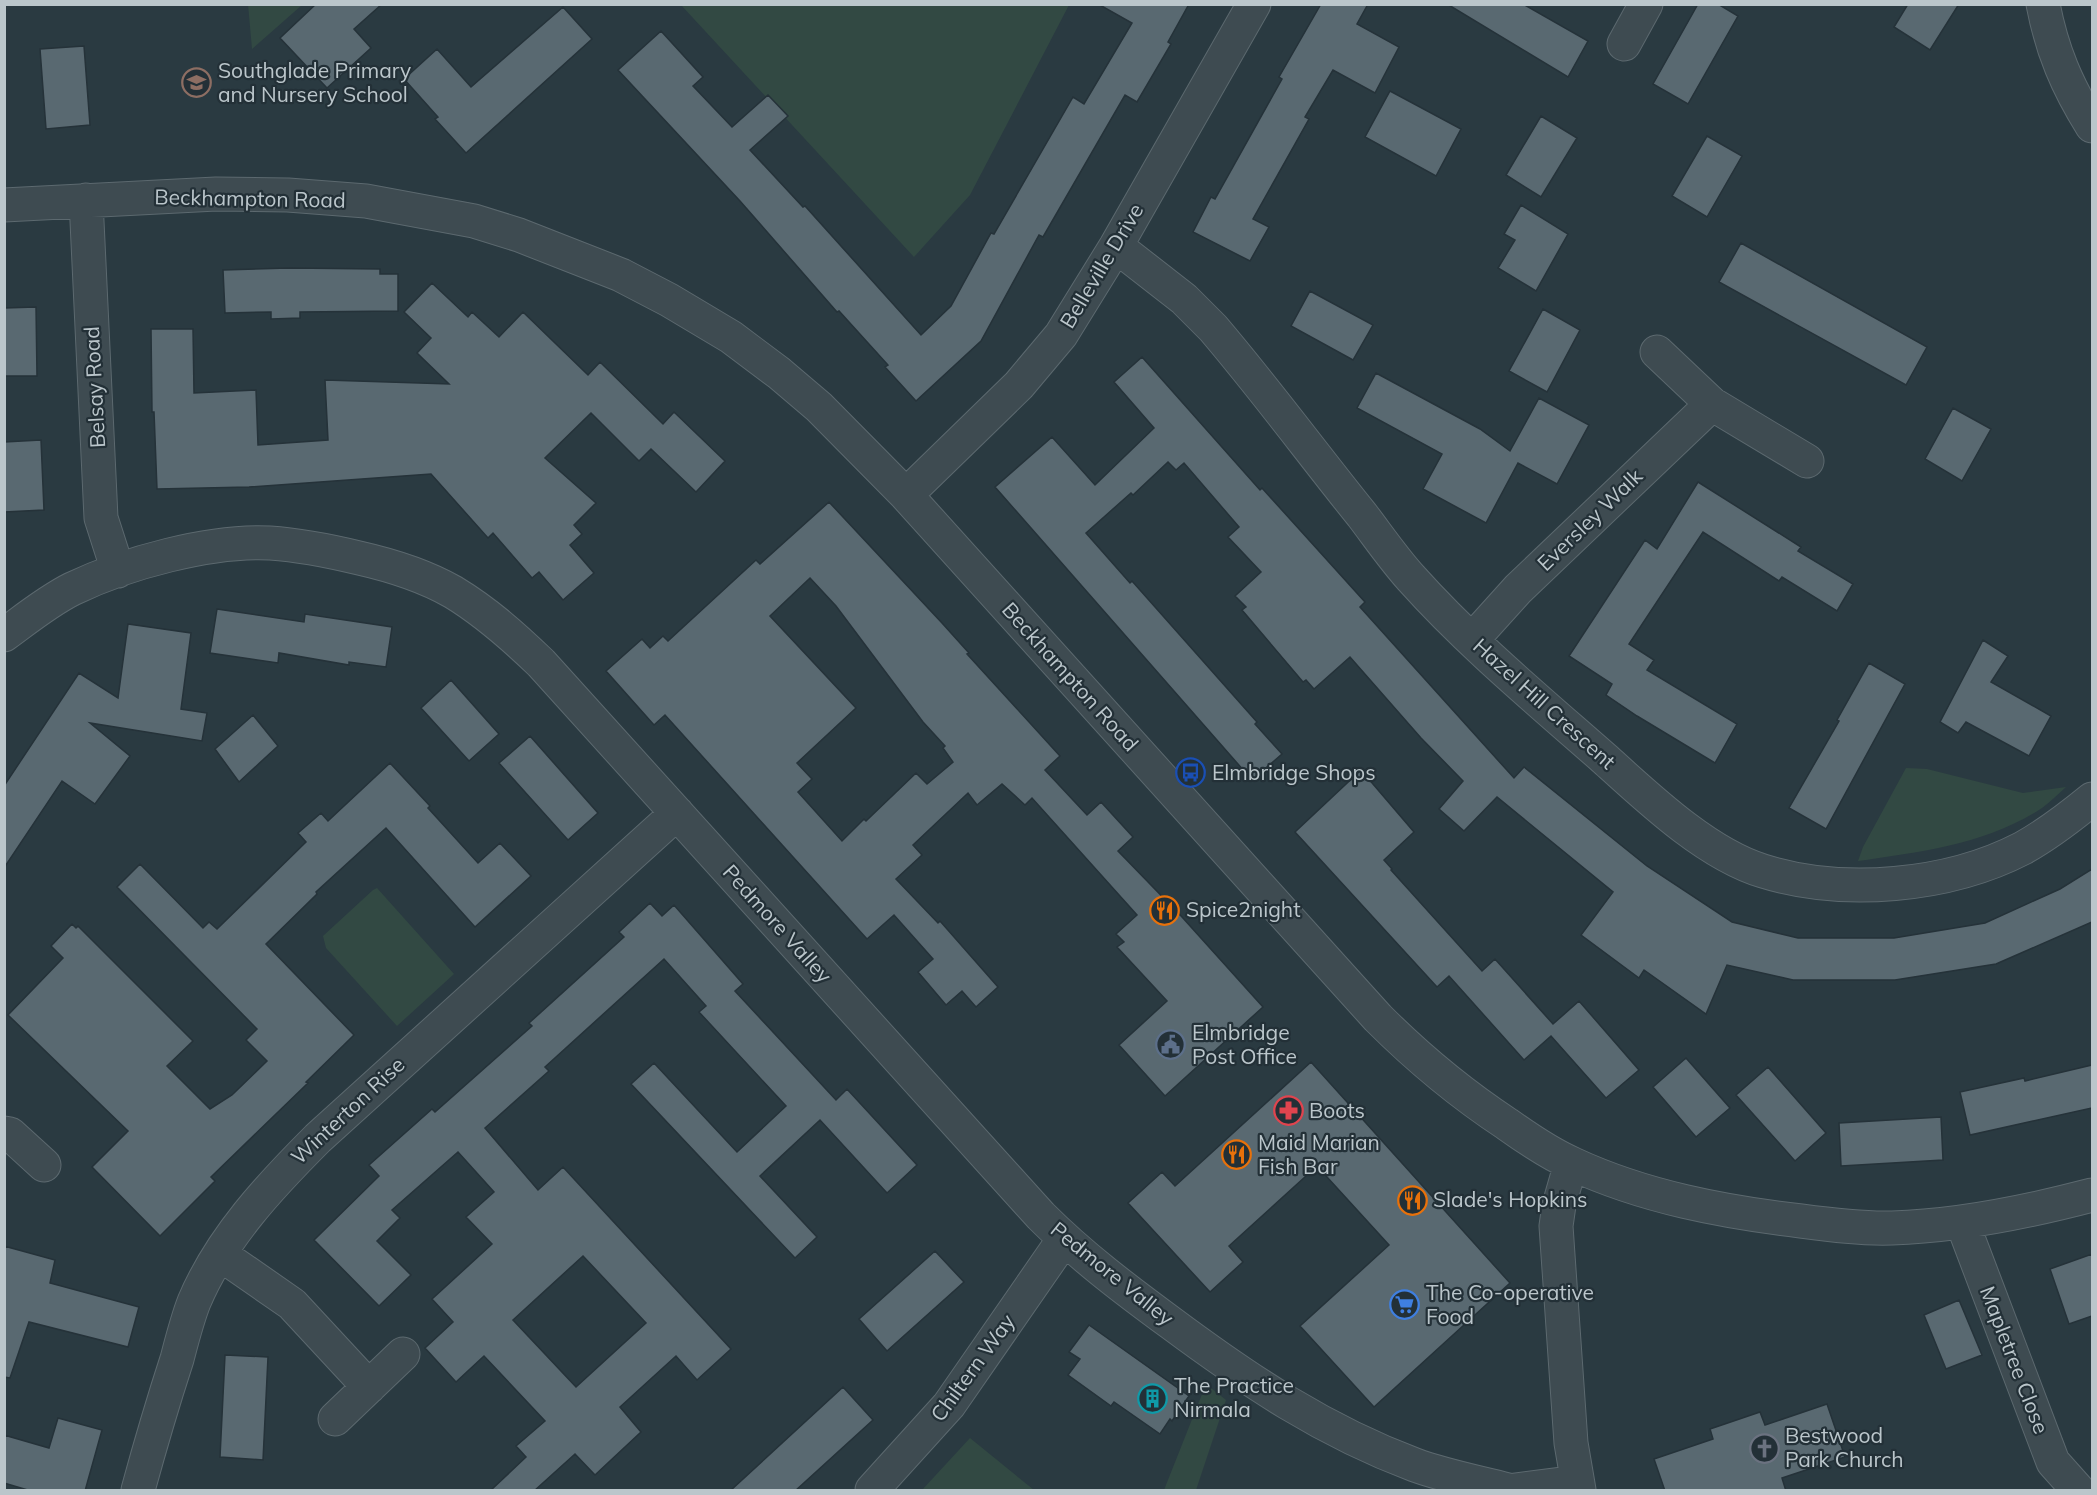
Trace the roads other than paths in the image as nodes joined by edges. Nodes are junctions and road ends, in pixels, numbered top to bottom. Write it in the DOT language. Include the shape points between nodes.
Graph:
graph roads {
  1 [pos="1254,4"];
  2 [pos="2043,4"];
  3 [pos="1645,5"];
  4 [pos="1624,44"];
  5 [pos="2092,126"];
  6 [pos="86,200"];
  7 [pos="4,205"];
  8 [pos="1116,246"];
  9 [pos="1657,352"];
  10 [pos="1712,404"];
  11 [pos="1807,461"];
  12 [pos="906,495"];
  13 [pos="118,571"];
  14 [pos="4,635"];
  15 [pos="1472,639"];
  16 [pos="2092,799"];
  17 [pos="677,813"];
  18 [pos="4,1133"];
  19 [pos="1571,1163"];
  20 [pos="44,1165"];
  21 [pos="2092,1195"];
  22 [pos="1962,1222"];
  23 [pos="1064,1239"];
  24 [pos="220,1254"];
  25 [pos="404,1354"];
  26 [pos="369,1387"];
  27 [pos="335,1419"];
  28 [pos="1578,1486"];
  29 [pos="138,1491"];
  30 [pos="872,1491"];
  31 [pos="1508,1491"];
  32 [pos="1515,1491"];
  33 [pos="2078,1491"];
  1 -- 8 [label="street, Belleville Drive"];
  2 -- 5 [label="street" via="2060,67"];
  3 -- 4 [label="street"];
  6 -- 7 [label="street, Beckhampton Road"];
  6 -- 12 [label="street, Beckhampton Road" via="216,194 366,201 474,221 519,235 621,275 731,338 819,407"];
  6 -- 13 [label="street, Belsay Road" via="101,518"];
  8 -- 12 [label="street, Belleville Drive" via="1061,335 1019,385"];
  8 -- 15 [label="street, Hazel Hill Crescent" via="1184,299 1213,328 1410,577"];
  9 -- 10 [label="street"];
  10 -- 11 [label="street"];
  10 -- 15 [label="street, Eversley Walk" via="1518,589"];
  12 -- 19 [label="street, Beckhampton Road" via="1378,1018 1478,1105"];
  13 -- 14 [label="street, Pedmore Valley" via="71,590"];
  13 -- 17 [label="street, Pedmore Valley" via="208,547 268,543 328,550 390,565 451,591 503,626 541,663"];
  15 -- 16 [label="street, Hazel Hill Crescent" via="1674,818 1715,848 1760,870 1842,884 1889,884 1934,877 1983,865 2021,849 2057,828"];
  17 -- 23 [label="street, Pedmore Valley"];
  17 -- 24 [label="street, Winterton Rise" via="318,1138 281,1174"];
  18 -- 20 [label="street"];
  19 -- 22 [label="street, Beckhampton Road" via="1662,1196 1772,1218 1891,1228"];
  19 -- 28 [label="street" via="1556,1227 1571,1443"];
  21 -- 22 [label="street, Beckhampton Road"];
  22 -- 33 [label="street, Mapletree Close" via="2053,1462"];
  23 -- 30 [label="street, Chiltern Way" via="949,1405"];
  23 -- 31 [label="street, Pedmore Valley" via="1212,1353 1324,1425 1418,1466"];
  24 -- 26 [label="street" via="292,1304"];
  24 -- 29 [label="street, Winterton Rise" via="194,1302"];
  25 -- 26 [label="street"];
  26 -- 27 [label="street"];
  28 -- 32 [label="street"];
}
